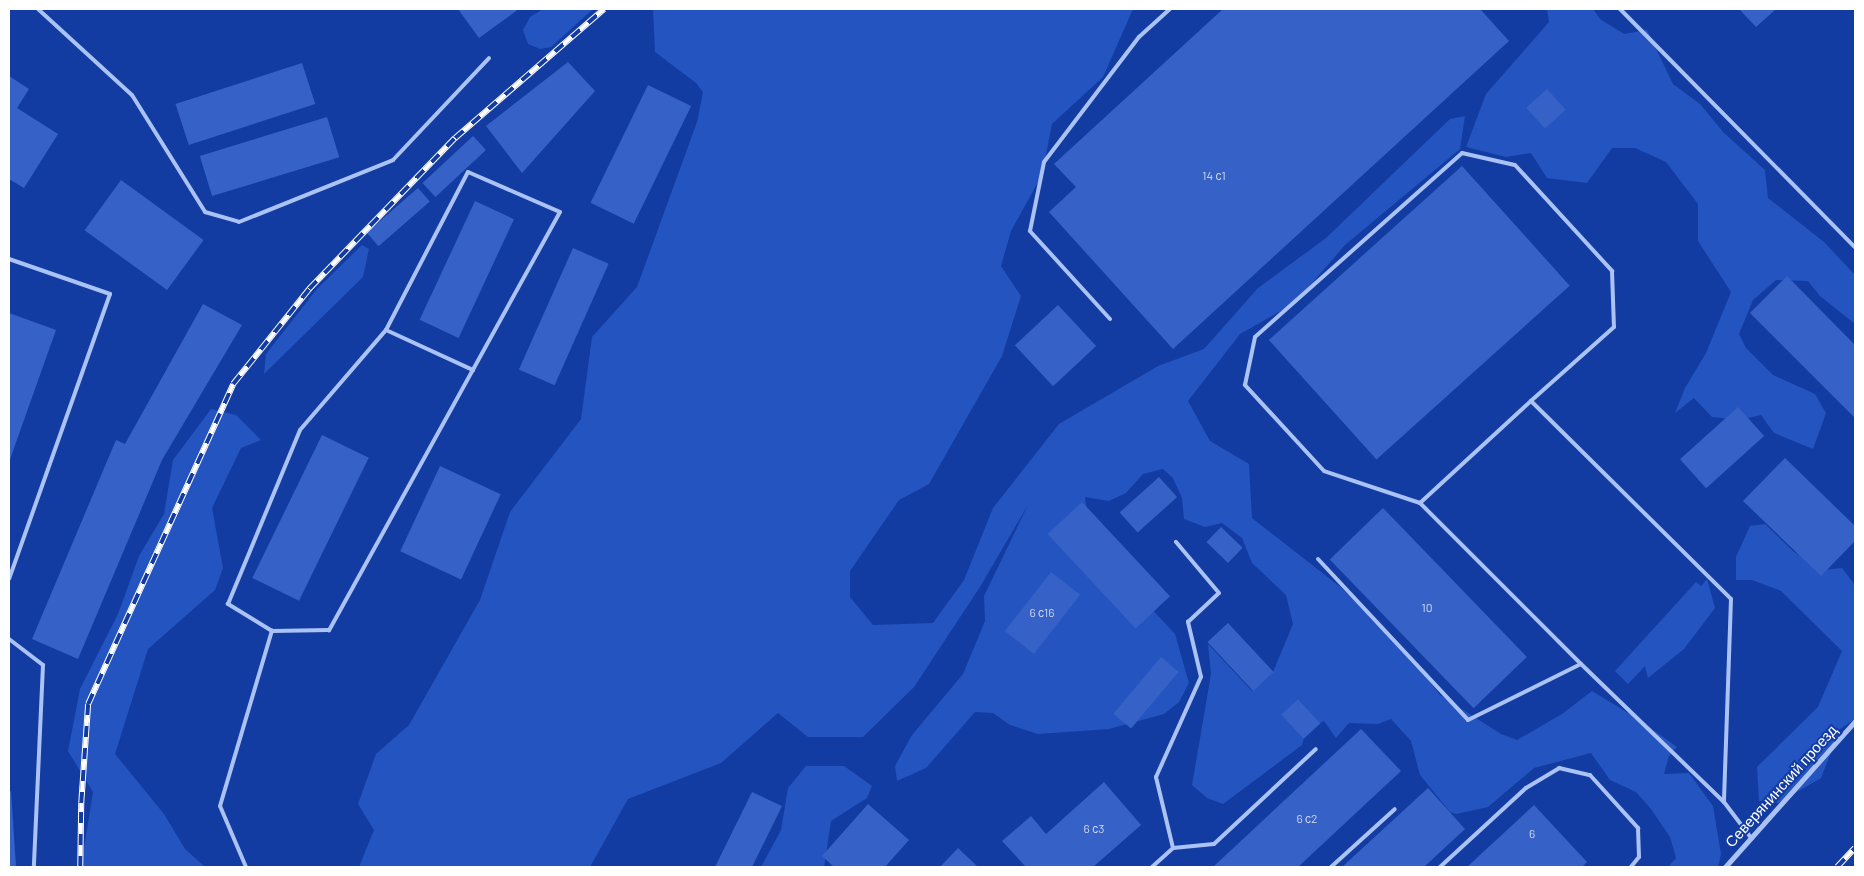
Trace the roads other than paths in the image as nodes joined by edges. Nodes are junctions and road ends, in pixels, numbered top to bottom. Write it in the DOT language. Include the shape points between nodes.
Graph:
graph roads {
  1 [pos="38,9"];
  2 [pos="1170,9"];
  3 [pos="1620,9"];
  4 [pos="489,58"];
  5 [pos="1855,247"];
  6 [pos="9,259"];
  7 [pos="1110,319"];
  8 [pos="386,330"];
  9 [pos="473,370"];
  10 [pos="1531,401"];
  11 [pos="1420,503"];
  12 [pos="1176,542"];
  13 [pos="1318,559"];
  14 [pos="9,579"];
  15 [pos="272,631"];
  16 [pos="9,639"];
  17 [pos="1581,664"];
  18 [pos="1855,721"];
  19 [pos="1316,749"];
  20 [pos="1724,802"];
  21 [pos="1394,809"];
  22 [pos="1752,839"];
  23 [pos="1173,848"];
  24 [pos="34,867"];
  25 [pos="246,867"];
  26 [pos="1152,867"];
  27 [pos="1331,867"];
  28 [pos="1440,867"];
  29 [pos="1631,867"];
  30 [pos="1725,867"];
  1 -- 4 [label="lane" via="132,95 205,212 239,222 393,160"];
  2 -- 7 [label="lane" via="1139,38 1044,162 1030,231"];
  3 -- 5 [label="lane"];
  6 -- 14 [label="lane" via="110,294"];
  8 -- 9 [label="lane"];
  8 -- 9 [label="lane" via="468,172 560,212"];
  8 -- 15 [label="lane" via="300,430 228,604"];
  9 -- 15 [label="lane" via="329,630"];
  10 -- 11 [label="lane"];
  10 -- 11 [label="lane" via="1614,327 1612,271 1515,164 1462,153 1255,338 1245,385 1324,471"];
  10 -- 20 [label="lane" via="1731,599"];
  11 -- 17 [label="lane"];
  12 -- 23 [label="lane" via="1220,593 1188,622 1201,677 1156,777"];
  13 -- 17 [label="lane" via="1468,720"];
  15 -- 25 [label="lane" via="220,806"];
  16 -- 24 [label="lane" via="43,665"];
  17 -- 20 [label="lane"];
  18 -- 22 [label="street, Северянинский проезд"];
  19 -- 23 [label="lane" via="1214,844"];
  20 -- 22 [label="lane"];
  21 -- 27 [label="lane"];
  22 -- 30 [label="street, Северянинский проезд"];
  23 -- 26 [label="lane"];
  28 -- 29 [label="lane" via="1526,788 1559,768 1590,775 1638,828 1639,857"];
}
